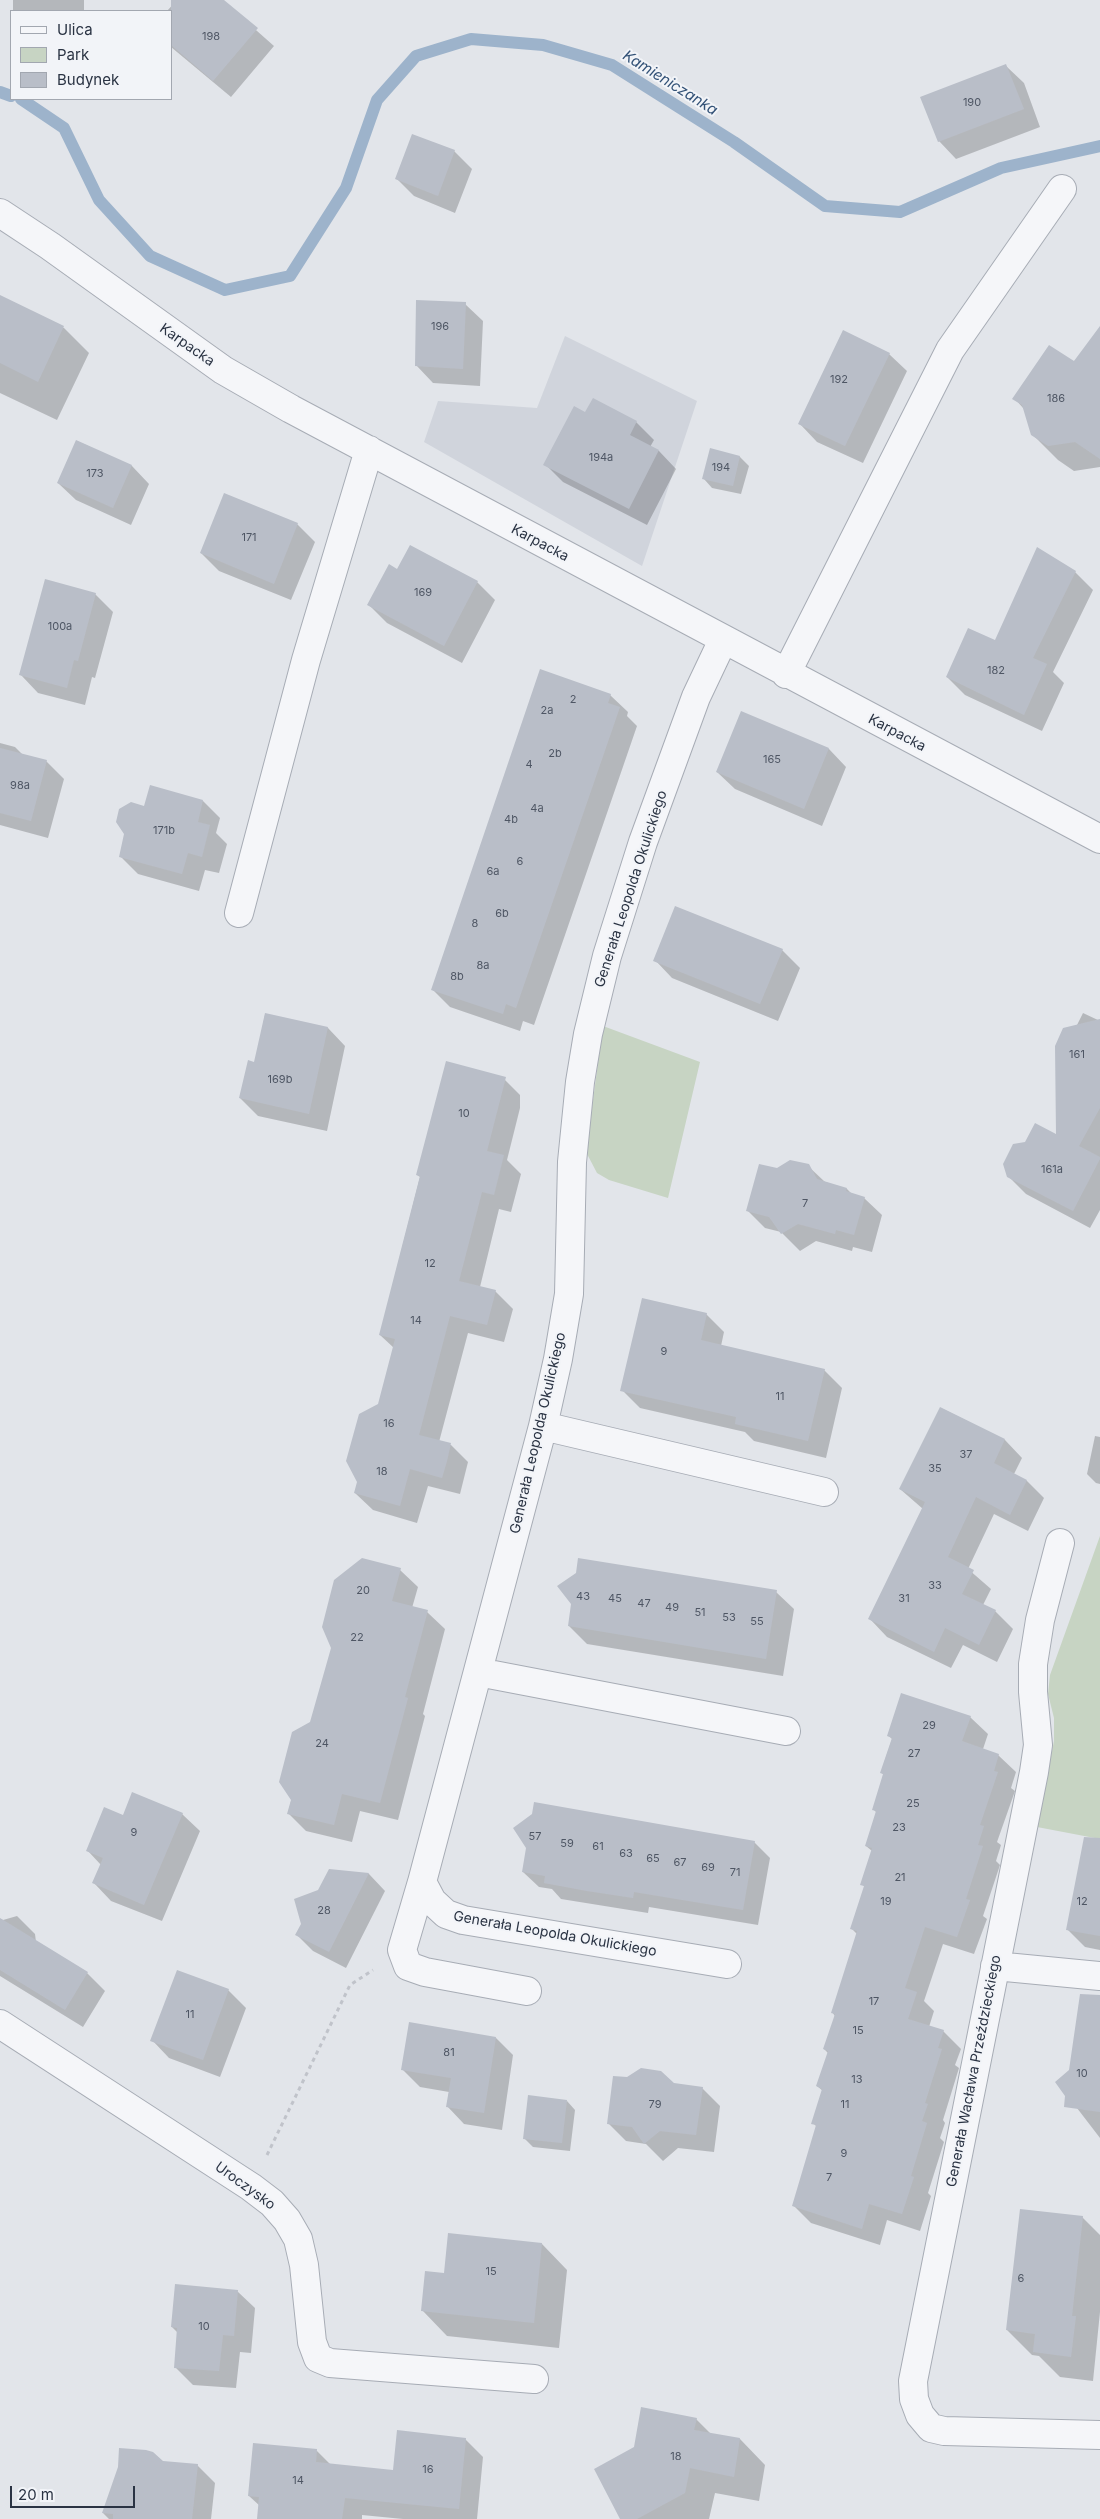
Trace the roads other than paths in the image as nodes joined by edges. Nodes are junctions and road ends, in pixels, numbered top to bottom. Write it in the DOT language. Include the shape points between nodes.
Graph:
graph roads {
  1 [pos="1062,189"];
  2 [pos="0,213"];
  3 [pos="369,450"];
  4 [pos="723,640"];
  5 [pos="786,674"];
  6 [pos="1100,839"];
  7 [pos="239,913"];
  8 [pos="543,1426"];
  9 [pos="824,1492"];
  10 [pos="1060,1542"];
  11 [pos="478,1672"];
  12 [pos="786,1730"];
  13 [pos="422,1882"];
  14 [pos="727,1964"];
  15 [pos="995,1966"];
  16 [pos="1100,1976"];
  17 [pos="527,1991"];
  18 [pos="0,2024"];
  19 [pos="534,2379"];
  20 [pos="1100,2435"];
  1 -- 5 [label="street" via="950,350"];
  2 -- 3 [label="street, Karpacka" via="223,370"];
  3 -- 4 [label="street, Karpacka"];
  3 -- 7 [label="street" via="306,660"];
  4 -- 5 [label="street, Karpacka"];
  4 -- 8 [label="street, Generała Leopolda Okulickiego" via="696,697 643,842 607,956 590,1026 580,1082 572,1162 569,1294"];
  5 -- 6 [label="street, Karpacka"];
  8 -- 9 [label="street"];
  8 -- 11 [label="street, Generała Leopolda Okulickiego"];
  10 -- 15 [label="street, Generała Wacława Przeździeckiego" via="1040,1620 1034,1664 1038,1745 1034,1772"];
  11 -- 12 [label="street"];
  11 -- 13 [label="street, Generała Leopolda Okulickiego"];
  13 -- 14 [label="street, Generała Leopolda Okulickiego" via="432,1901 446,1914 463,1920"];
  13 -- 17 [label="street" via="402,1950 408,1966"];
  15 -- 16 [label="street"];
  15 -- 20 [label="street, Generała Wacława Przeździeckiego" via="913,2381 914,2399 920,2415 931,2428 944,2431"];
  18 -- 19 [label="street, Uroczysko" via="272,2203 298,2239 312,2342 318,2358 330,2363"];
}
